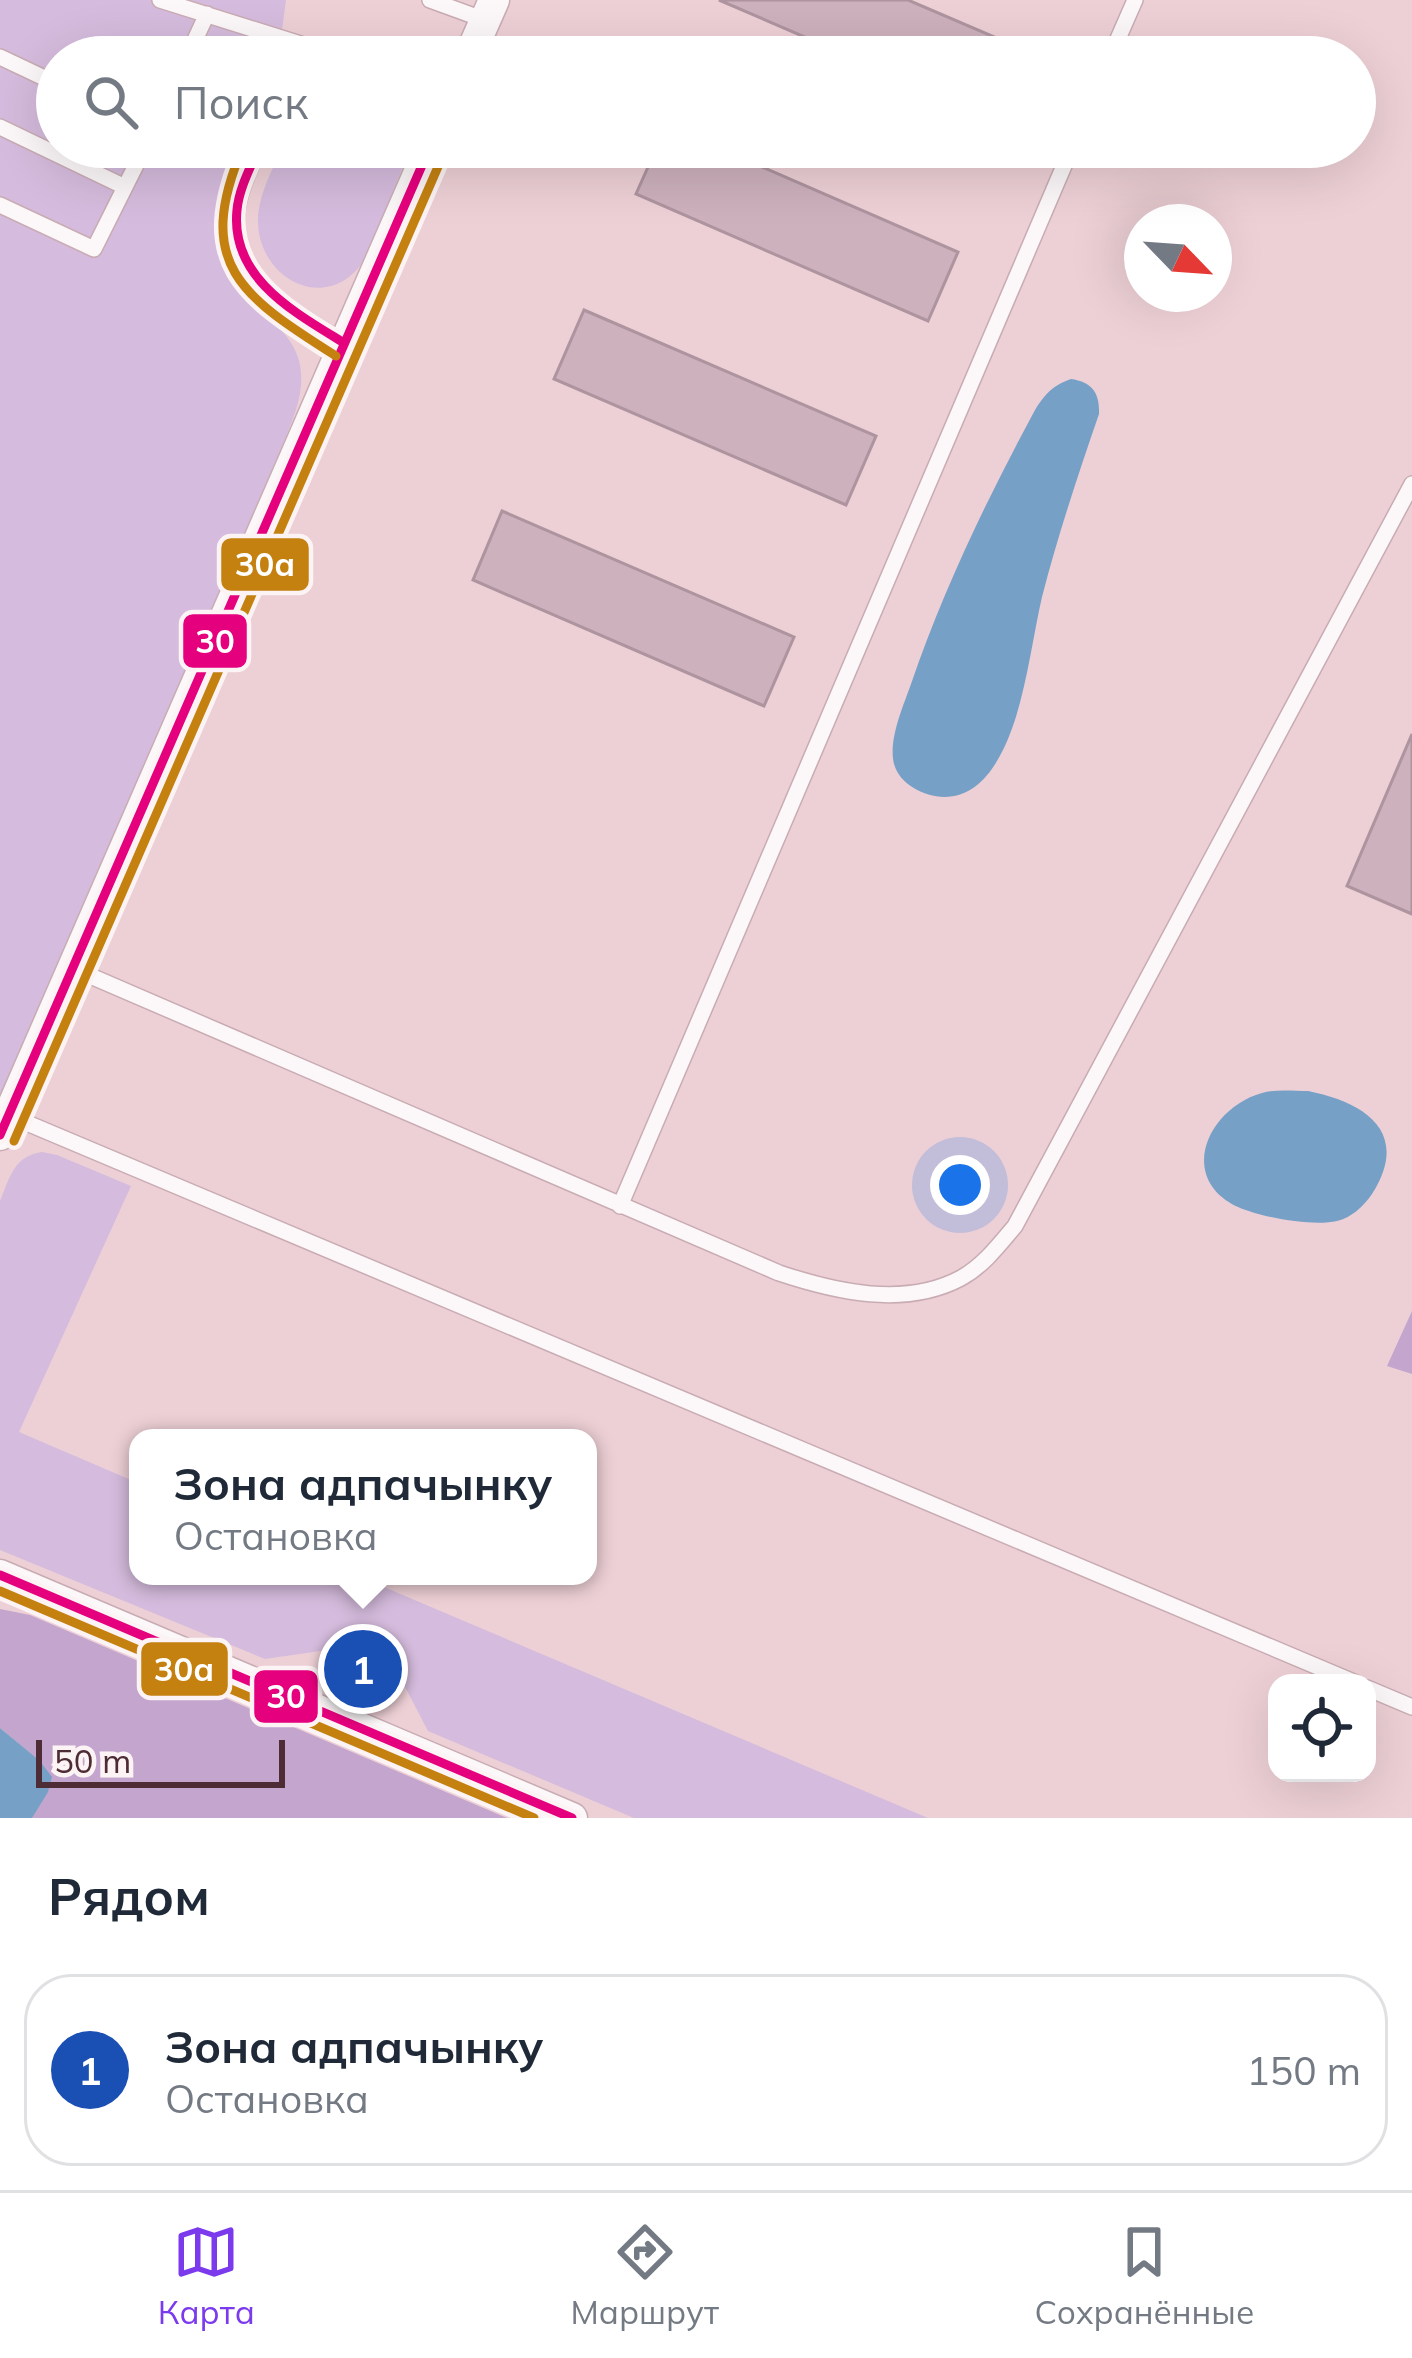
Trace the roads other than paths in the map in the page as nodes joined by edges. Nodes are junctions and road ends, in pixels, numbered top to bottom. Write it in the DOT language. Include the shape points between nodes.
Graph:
graph roads {
  1 [pos="160,0"];
  2 [pos="430,0"];
  3 [pos="1135,0"];
  4 [pos="489,10"];
  5 [pos="207,14"];
  6 [pos="197,36"];
  7 [pos="272,36"];
  8 [pos="1119,36"];
  9 [pos="0,57"];
  10 [pos="36,74"];
  11 [pos="0,127"];
  12 [pos="36,144"];
  13 [pos="85,168"];
  14 [pos="134,168"];
  15 [pos="251,168"];
  16 [pos="421,168"];
  17 [pos="1063,168"];
  18 [pos="125,187"];
  19 [pos="0,205"];
  20 [pos="344,343"];
  21 [pos="1412,484"];
  22 [pos="72,968"];
  23 [pos="4,1125"];
  24 [pos="620,1206"];
  25 [pos="0,1575"];
  26 [pos="1334,1674"];
  27 [pos="1376,1692"];
  28 [pos="1412,1707"];
  29 [pos="572,1818"];
  1 -- 5 [label="lane"];
  2 -- 4 [label="lane"];
  3 -- 8 [label="lane"];
  5 -- 6 [label="lane"];
  5 -- 7 [label="lane"];
  9 -- 10 [label="lane"];
  11 -- 12 [label="lane"];
  13 -- 18 [label="lane"];
  14 -- 18 [label="lane"];
  15 -- 20 [label="lane" via="236,231 255,278"];
  16 -- 20 [label="street"];
  17 -- 24 [label="lane"];
  18 -- 19 [label="lane" via="94,249"];
  20 -- 22 [label="street"];
  21 -- 24 [label="lane" via="1035,1190 990,1256 936,1288 857,1293 779,1273"];
  22 -- 23 [label="street"];
  22 -- 24 [label="lane"];
  23 -- 26 [label="lane"];
  25 -- 29 [label="street"];
  27 -- 28 [label="lane"];
}
